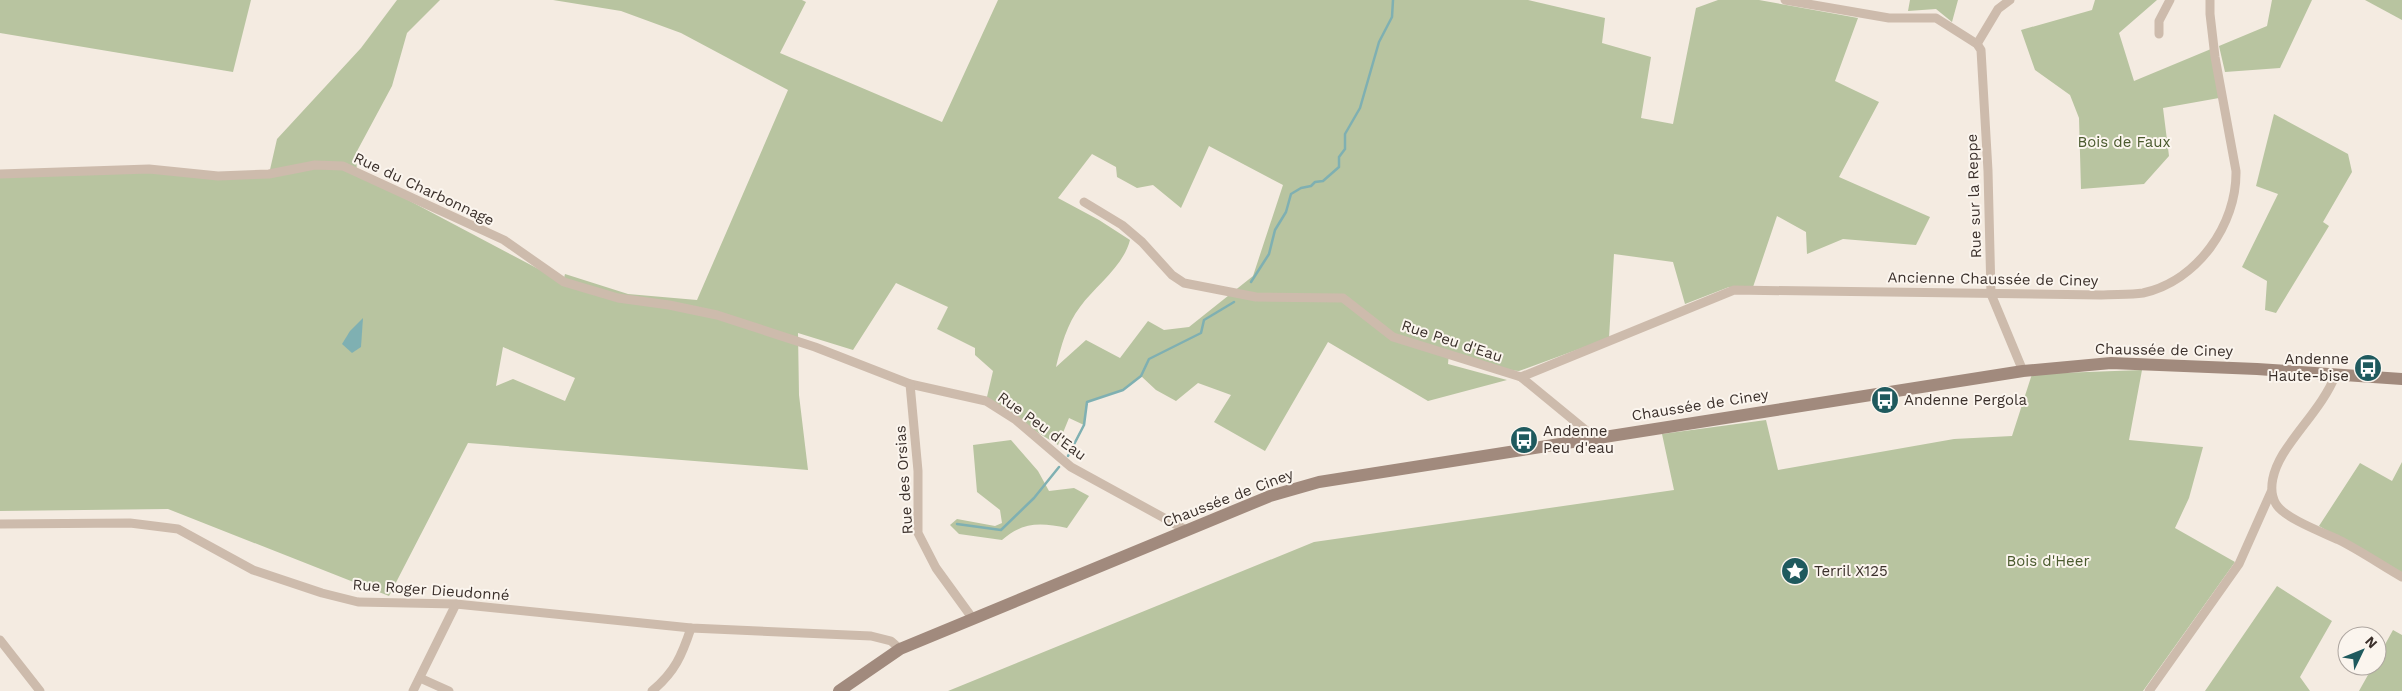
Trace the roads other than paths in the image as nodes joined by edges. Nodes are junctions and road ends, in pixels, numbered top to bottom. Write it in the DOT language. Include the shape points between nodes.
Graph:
graph roads {
  1 [pos="1785,0"];
  2 [pos="2010,0"];
  3 [pos="2170,0"];
  4 [pos="2210,0"];
  5 [pos="2159,34"];
  6 [pos="1977,44"];
  7 [pos="0,174"];
  8 [pos="1084,202"];
  9 [pos="1992,294"];
  10 [pos="815,347"];
  11 [pos="2023,371"];
  12 [pos="2336,374"];
  13 [pos="1521,377"];
  14 [pos="2402,379"];
  15 [pos="910,384"];
  16 [pos="1594,437"];
  17 [pos="2271,492"];
  18 [pos="0,524"];
  19 [pos="1186,530"];
  20 [pos="2402,577"];
  21 [pos="456,604"];
  22 [pos="973,619"];
  23 [pos="692,628"];
  24 [pos="0,640"];
  25 [pos="900,649"];
  26 [pos="420,678"];
  27 [pos="40,691"];
  28 [pos="413,691"];
  29 [pos="449,691"];
  30 [pos="652,691"];
  31 [pos="839,691"];
  32 [pos="2149,691"];
  1 -- 6 [label="street" via="1889,18 1936,18"];
  2 -- 6 [label="street" via="1998,9"];
  3 -- 5 [label="street" via="2159,21"];
  4 -- 9 [label="street, Ancienne Chaussée de Ciney" via="2215,57 2236,171 2228,216 2214,242 2182,275 2142,293"];
  6 -- 9 [label="street, Rue sur la Reppe" via="1981,50"];
  7 -- 10 [label="street, Rue du Charbonnage" via="149,169 218,176 269,174 315,165 343,166 504,240 564,282 618,298 717,315"];
  8 -- 13 [label="street, Rue Peu d'Eau" via="1122,225 1184,283 1256,297 1343,298 1393,337"];
  9 -- 11 [label="street, Rue sur la Reppe"];
  9 -- 13 [label="street, Ancienne Chaussée de Ciney" via="1734,290"];
  10 -- 15 [label="street, Rue Peu d'Eau"];
  11 -- 12 [label="main road, Chaussée de Ciney" via="2111,363"];
  11 -- 16 [label="main road, Chaussée de Ciney"];
  12 -- 14 [label="main road, Chaussée de Ciney"];
  12 -- 17 [label="street" via="2329,392 2283,455 2275,470"];
  13 -- 16 [label="street, Rue Peu d'Eau"];
  15 -- 19 [label="street, Rue Peu d'Eau" via="986,401 1016,420 1072,467"];
  15 -- 22 [label="street, Rue des Orsias" via="918,470 918,533 936,568"];
  16 -- 19 [label="main road, Chaussée de Ciney" via="1319,482 1270,496"];
  17 -- 20 [label="street" via="2277,506 2310,528 2340,540"];
  17 -- 32 [label="street" via="2240,564"];
  18 -- 21 [label="street, Rue Roger Dieudonné" via="130,523 178,529 253,570 322,593 358,602"];
  19 -- 22 [label="main road, Chaussée de Ciney"];
  21 -- 23 [label="street, Rue Roger Dieudonné"];
  21 -- 26 [label="street"];
  22 -- 25 [label="main road, Chaussée de Ciney"];
  23 -- 25 [label="street, Rue Roger Dieudonné" via="871,636 891,641"];
  23 -- 30 [label="street" via="682,656 667,678"];
  24 -- 27 [label="street"];
  25 -- 31 [label="main road, Chaussée de Ciney"];
  26 -- 28 [label="street"];
  26 -- 29 [label="street"];
}
